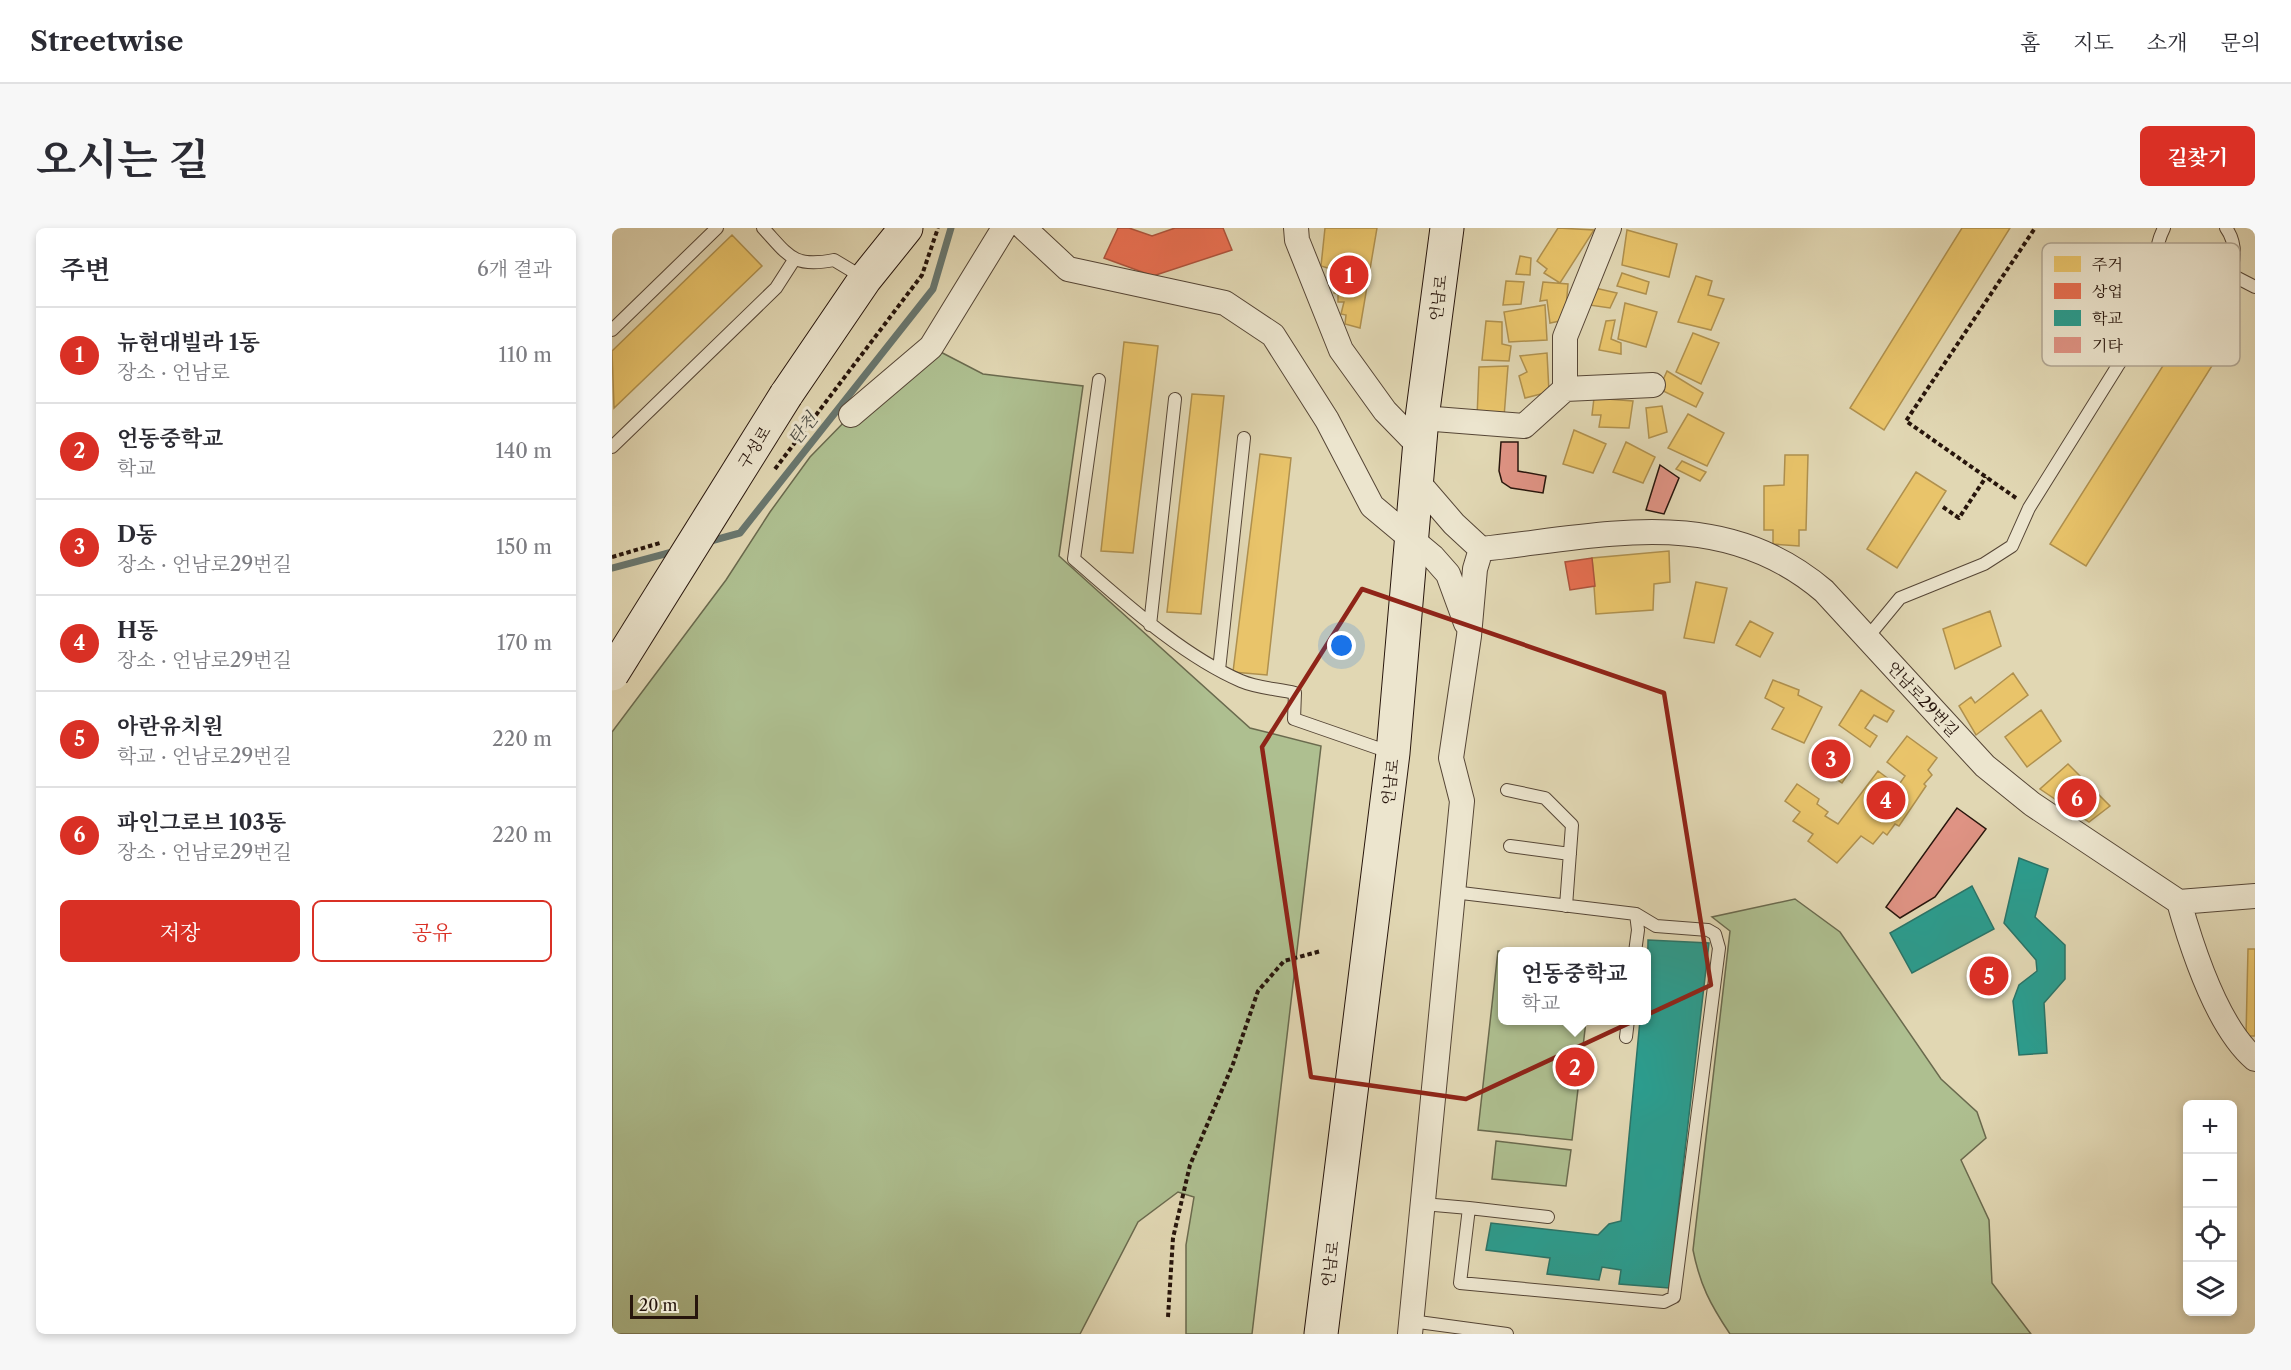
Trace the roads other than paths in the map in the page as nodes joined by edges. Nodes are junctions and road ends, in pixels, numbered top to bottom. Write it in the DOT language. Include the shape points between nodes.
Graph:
graph roads {
  1 [pos="717,228"];
  2 [pos="763,228"];
  3 [pos="906,228"];
  4 [pos="1004,228"];
  5 [pos="1024,228"];
  6 [pos="1296,228"];
  7 [pos="1447,228"];
  8 [pos="1609,228"];
  9 [pos="2163,228"];
  10 [pos="2226,228"];
  11 [pos="2157,243"];
  12 [pos="2234,243"];
  13 [pos="794,260"];
  14 [pos="865,279"];
  15 [pos="2240,279"];
  16 [pos="2255,287"];
  17 [pos="612,330"];
  18 [pos="2118,366"];
  19 [pos="1099,380"];
  20 [pos="1653,385"];
  21 [pos="1565,389"];
  22 [pos="1175,399"];
  23 [pos="851,415"];
  24 [pos="1420,432"];
  25 [pos="1244,438"];
  26 [pos="612,447"];
  27 [pos="1417,482"];
  28 [pos="1411,538"];
  29 [pos="1481,549"];
  30 [pos="1150,625"];
  31 [pos="1469,636"];
  32 [pos="1866,638"];
  33 [pos="1219,670"];
  34 [pos="612,674"];
  35 [pos="1394,753"];
  36 [pos="1507,790"];
  37 [pos="1510,846"];
  38 [pos="1570,854"];
  39 [pos="1453,892"];
  40 [pos="2255,896"];
  41 [pos="2179,902"];
  42 [pos="1566,906"];
  43 [pos="1636,914"];
  44 [pos="1635,947"];
  45 [pos="1627,1025"];
  46 [pos="1626,1037"];
  47 [pos="2255,1059"];
  48 [pos="1423,1204"];
  49 [pos="1469,1208"];
  50 [pos="1548,1217"];
  51 [pos="1411,1328"];
  52 [pos="1321,1334"];
  53 [pos="1507,1334"];
  1 -- 17 [label="lane"];
  2 -- 13 [label="lane"];
  3 -- 14 [label="main road, 구성로"];
  4 -- 23 [label="street" via="931,347"];
  5 -- 28 [label="street" via="1068,269 1225,303 1273,335 1327,420 1372,506"];
  6 -- 24 [label="street" via="1297,240 1341,350 1385,411"];
  7 -- 24 [label="main road, 언남로"];
  8 -- 21 [label="street" via="1565,337"];
  9 -- 11 [label="lane"];
  10 -- 12 [label="lane"];
  13 -- 14 [label="lane" via="834,260"];
  13 -- 26 [label="lane" via="776,288"];
  14 -- 34 [label="main road, 구성로, bridge" via="786,395"];
  15 -- 16 [label="lane"];
  18 -- 32 [label="lane" via="2029,507 2012,546 1984,564 1900,598"];
  19 -- 30 [label="lane" via="1074,559"];
  20 -- 21 [label="street"];
  21 -- 24 [label="street" via="1524,426"];
  22 -- 30 [label="lane"];
  24 -- 27 [label="main road, 언남로"];
  25 -- 33 [label="lane"];
  27 -- 28 [label="main road, 언남로"];
  27 -- 29 [label="street"];
  28 -- 31 [label="street" via="1448,574"];
  28 -- 35 [label="main road, 언남로"];
  29 -- 31 [label="street" via="1475,569"];
  29 -- 32 [label="street, 언남로29번길" via="1641,532 1707,534 1767,553 1799,570 1824,591"];
  30 -- 33 [label="lane"];
  31 -- 39 [label="street" via="1452,758 1462,801"];
  32 -- 41 [label="street, 언남로29번길" via="2000,778 2032,804"];
  33 -- 35 [label="lane" via="1243,682 1295,693 1294,719"];
  35 -- 52 [label="main road, 언남로"];
  36 -- 38 [label="lane" via="1545,798 1569,821"];
  37 -- 38 [label="lane"];
  38 -- 42 [label="lane"];
  39 -- 42 [label="lane"];
  39 -- 48 [label="street"];
  40 -- 41 [label="street"];
  41 -- 47 [label="street" via="2193,950 2230,1029"];
  42 -- 43 [label="lane"];
  43 -- 44 [label="lane"];
  43 -- 49 [label="lane" via="1656,926 1708,930 1715,934 1719,948 1674,1297 1664,1302 1460,1283"];
  45 -- 46 [label="lane"];
  48 -- 49 [label="lane"];
  48 -- 51 [label="street"];
  49 -- 50 [label="lane"];
  51 -- 53 [label="lane"];
}
